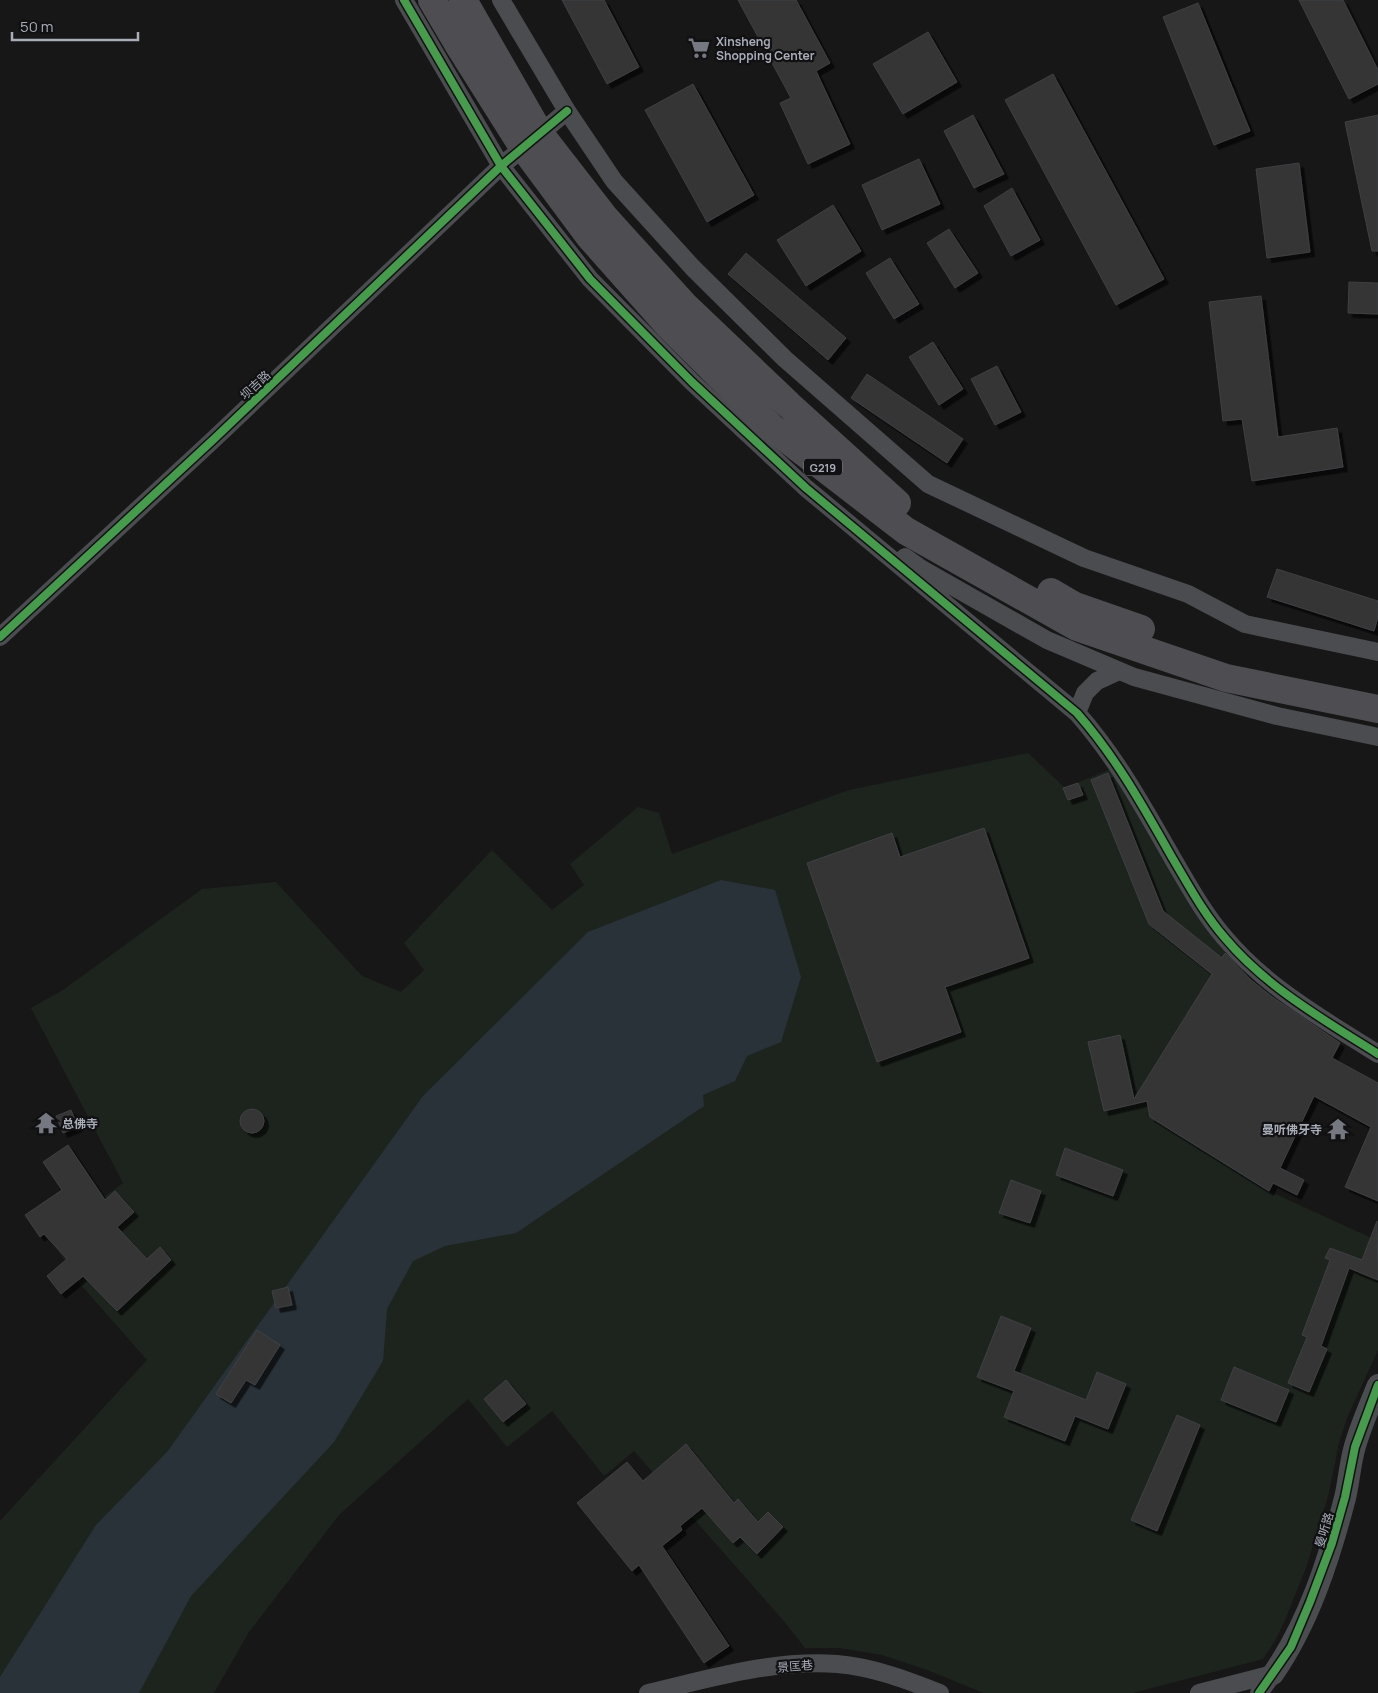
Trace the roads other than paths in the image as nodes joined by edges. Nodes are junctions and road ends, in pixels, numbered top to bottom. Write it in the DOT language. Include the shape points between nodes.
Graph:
graph roads {
  1 [pos="404,0"];
  2 [pos="432,0"];
  3 [pos="463,0"];
  4 [pos="501,0"];
  5 [pos="568,111"];
  6 [pos="532,140"];
  7 [pos="501,166"];
  8 [pos="824,468"];
  9 [pos="806,488"];
  10 [pos="0,637"];
  11 [pos="1378,652"];
  12 [pos="1119,671"];
  13 [pos="1378,693"];
  14 [pos="1378,709"];
  15 [pos="1077,714"];
  16 [pos="1378,736"];
  17 [pos="1378,1054"];
  18 [pos="1378,1386"];
  19 [pos="1273,1674"];
  20 [pos="648,1693"];
  21 [pos="940,1693"];
  22 [pos="1199,1693"];
  23 [pos="1259,1693"];
  1 -- 7 [label="street"];
  2 -- 6 [label="highway, G219" via="458,44"];
  3 -- 6 [label="highway, G219"];
  4 -- 5 [label="street"];
  5 -- 6 [label="street, 坝吉路"];
  5 -- 11 [label="street" via="614,181 693,268 785,359 928,484 1084,558 1188,594 1245,624"];
  6 -- 7 [label="street, 坝吉路"];
  6 -- 8 [label="highway, G219" via="589,236 668,325 771,426"];
  6 -- 13 [label="highway, G219" via="685,306 910,515 1075,606 1246,666"];
  7 -- 9 [label="street" via="590,280 692,382"];
  7 -- 10 [label="street, 坝吉路"];
  8 -- 9 [label="street"];
  8 -- 14 [label="highway, G219" via="906,531 1077,627 1226,678"];
  9 -- 12 [label="street" via="922,569 1047,640"];
  9 -- 15 [label="street"];
  12 -- 15 [label="street" via="1097,681 1084,693"];
  12 -- 16 [label="street" via="1276,716"];
  15 -- 17 [label="street" via="1098,737 1186,882 1243,959 1274,985"];
  18 -- 19 [label="street, 曼听路" via="1355,1447 1345,1497 1321,1574 1300,1627"];
  19 -- 22 [label="street"];
  19 -- 23 [label="street"];
  20 -- 21 [label="street, 景匡巷" via="761,1669 818,1664 878,1671"];
}
